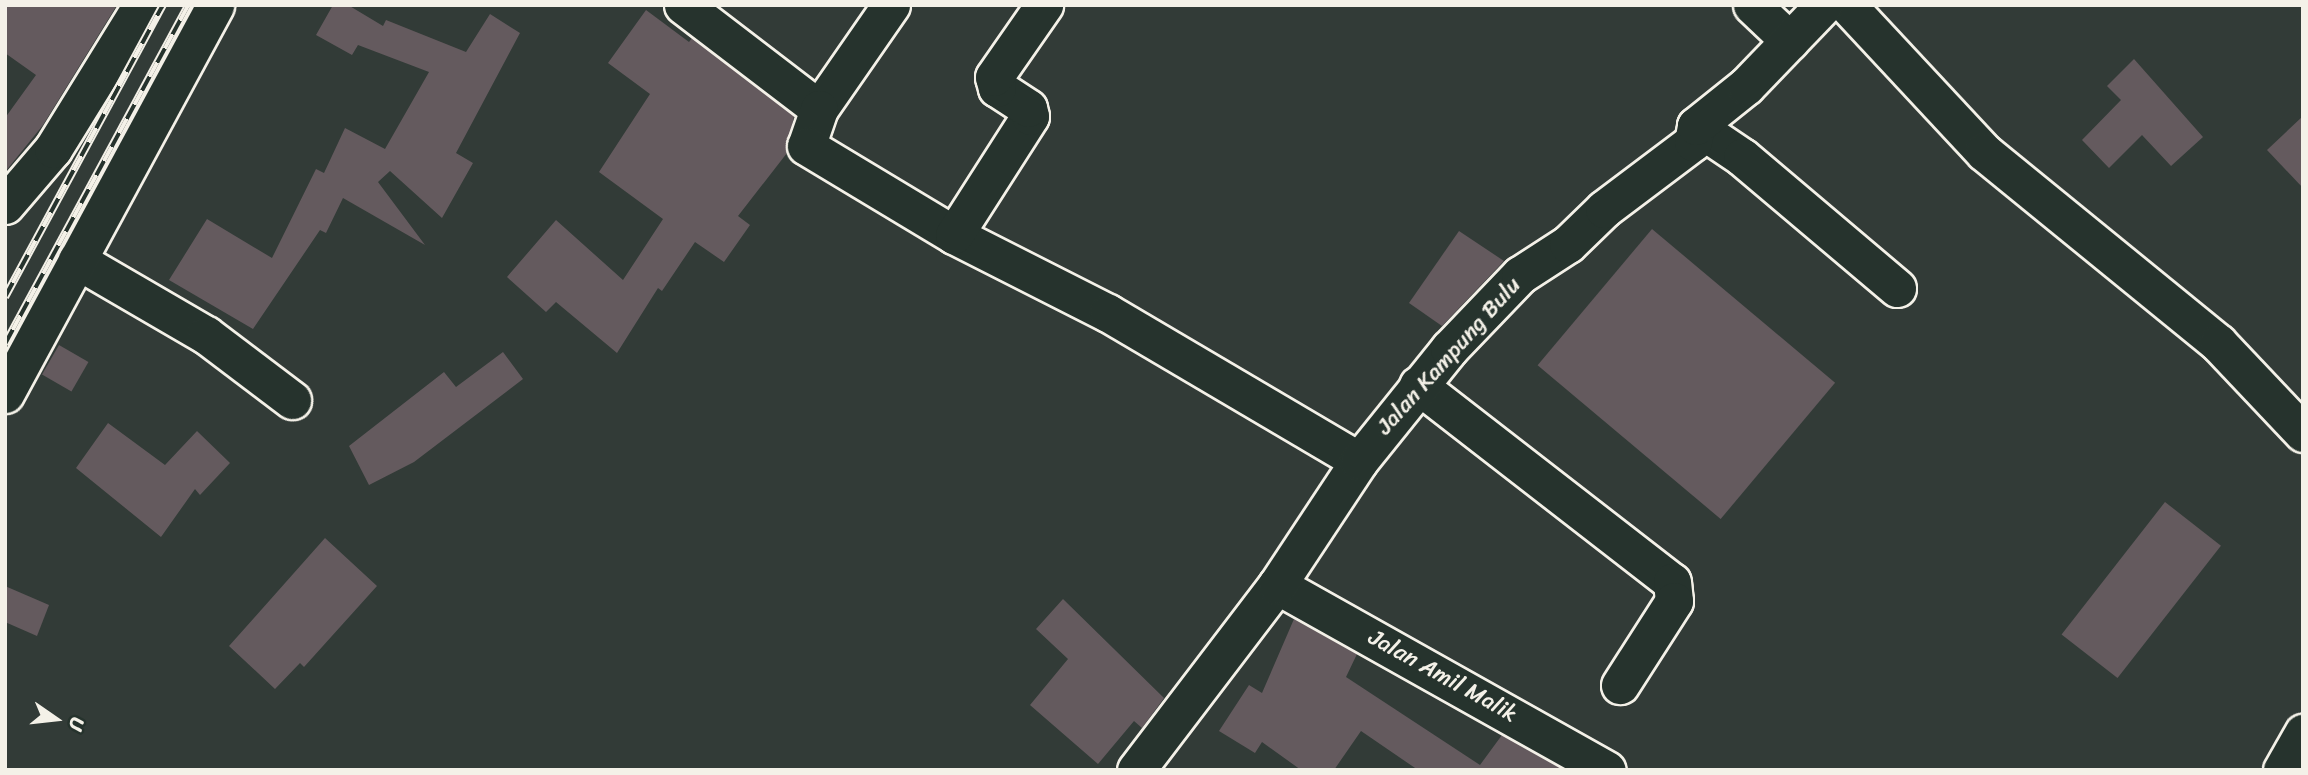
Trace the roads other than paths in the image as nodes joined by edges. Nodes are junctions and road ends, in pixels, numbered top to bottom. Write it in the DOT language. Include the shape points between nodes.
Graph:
graph roads {
  1 [pos="142,5"];
  2 [pos="215,5"];
  3 [pos="682,5"];
  4 [pos="891,5"];
  5 [pos="1044,5"];
  6 [pos="1752,5"];
  7 [pos="1825,5"];
  8 [pos="1847,5"];
  9 [pos="1790,41"];
  10 [pos="819,109"];
  11 [pos="1696,127"];
  12 [pos="5,205"];
  13 [pos="954,235"];
  14 [pos="77,260"];
  15 [pos="1898,288"];
  16 [pos="1418,385"];
  17 [pos="5,394"];
  18 [pos="292,400"];
  19 [pos="2303,433"];
  20 [pos="1359,461"];
  21 [pos="1277,584"];
  22 [pos="1620,685"];
  23 [pos="2303,733"];
  24 [pos="1136,770"];
  25 [pos="1606,770"];
  26 [pos="2282,770"];
  1 -- 12 [label="street" via="53,149"];
  2 -- 14 [label="street"];
  3 -- 10 [label="street"];
  4 -- 10 [label="street"];
  5 -- 13 [label="street" via="994,77 996,88 1028,108 1030,116"];
  6 -- 9 [label="street"];
  7 -- 9 [label="street, Jalan Kampung Bulu"];
  8 -- 19 [label="street" via="1984,152 2218,343"];
  9 -- 11 [label="street, Jalan Kampung Bulu" via="1746,86"];
  10 -- 13 [label="street" via="806,146"];
  11 -- 15 [label="street" via="1742,157"];
  11 -- 16 [label="street, Jalan Kampung Bulu" via="1693,142 1604,209 1568,244 1520,275"];
  13 -- 20 [label="street" via="1108,313"];
  14 -- 17 [label="street"];
  14 -- 18 [label="street" via="206,335"];
  16 -- 20 [label="street, Jalan Kampung Bulu"];
  16 -- 22 [label="street" via="1672,582 1674,601"];
  20 -- 21 [label="street, Jalan Kampung Bulu"];
  21 -- 24 [label="street, Jalan Kampung Bulu"];
  21 -- 25 [label="street, Jalan Amil Malik"];
  23 -- 26 [label="street"];
}
